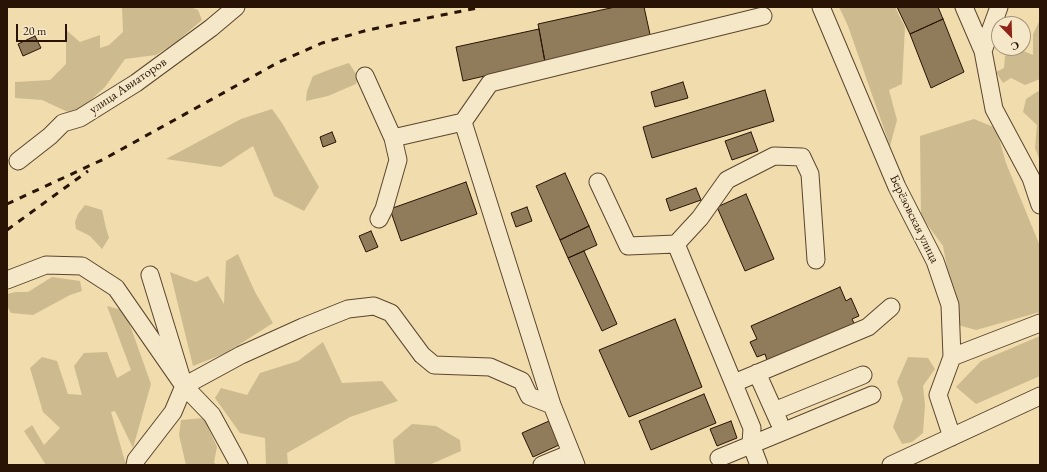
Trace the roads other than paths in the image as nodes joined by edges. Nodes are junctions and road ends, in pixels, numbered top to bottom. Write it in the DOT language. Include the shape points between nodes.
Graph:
graph roads {
  1 [pos="236,7"];
  2 [pos="821,7"];
  3 [pos="964,7"];
  4 [pos="999,7"];
  5 [pos="764,16"];
  6 [pos="983,51"];
  7 [pos="365,76"];
  8 [pos="463,122"];
  9 [pos="393,138"];
  10 [pos="18,161"];
  11 [pos="598,182"];
  12 [pos="1040,204"];
  13 [pos="379,219"];
  14 [pos="676,244"];
  15 [pos="816,260"];
  16 [pos="150,275"];
  17 [pos="7,280"];
  18 [pos="891,307"];
  19 [pos="1040,324"];
  20 [pos="952,357"];
  21 [pos="757,373"];
  22 [pos="863,375"];
  23 [pos="734,383"];
  24 [pos="184,386"];
  25 [pos="872,396"];
  26 [pos="1040,396"];
  27 [pos="552,405"];
  28 [pos="774,411"];
  29 [pos="783,431"];
  30 [pos="952,437"];
  31 [pos="751,444"];
  32 [pos="719,458"];
  33 [pos="573,459"];
  34 [pos="135,465"];
  35 [pos="239,465"];
  36 [pos="542,465"];
  37 [pos="759,465"];
  38 [pos="891,465"];
  1 -- 10 [label="street, улица Авиаторов" via="136,83 80,118 63,123"];
  2 -- 20 [label="street, Берёзовская улица" via="897,187 935,261 950,305"];
  3 -- 6 [label="street"];
  4 -- 6 [label="street"];
  5 -- 8 [label="street" via="490,83"];
  6 -- 12 [label="street" via="994,109 1031,178"];
  7 -- 9 [label="street"];
  8 -- 9 [label="street"];
  8 -- 27 [label="street"];
  9 -- 13 [label="street" via="398,160"];
  11 -- 14 [label="street" via="628,246"];
  14 -- 15 [label="street" via="700,218 727,180 774,156 802,157 810,174"];
  14 -- 23 [label="street"];
  16 -- 24 [label="street"];
  17 -- 24 [label="street" via="46,264 82,266 116,288"];
  18 -- 21 [label="street" via="868,327"];
  19 -- 20 [label="street"];
  20 -- 30 [label="street, Берёзовская улица" via="938,395"];
  21 -- 23 [label="street"];
  21 -- 28 [label="street"];
  22 -- 28 [label="street"];
  23 -- 31 [label="street" via="752,428"];
  24 -- 27 [label="street" via="240,355 303,327 348,309 374,306 391,313 422,355 434,365 490,367 522,381 529,396"];
  24 -- 34 [label="street" via="173,412 136,460"];
  24 -- 35 [label="street" via="212,415"];
  25 -- 29 [label="street"];
  26 -- 30 [label="street"];
  27 -- 33 [label="street"];
  28 -- 29 [label="street"];
  29 -- 31 [label="street"];
  30 -- 38 [label="street"];
  31 -- 32 [label="street"];
  31 -- 37 [label="street"];
  33 -- 36 [label="street"];
}
